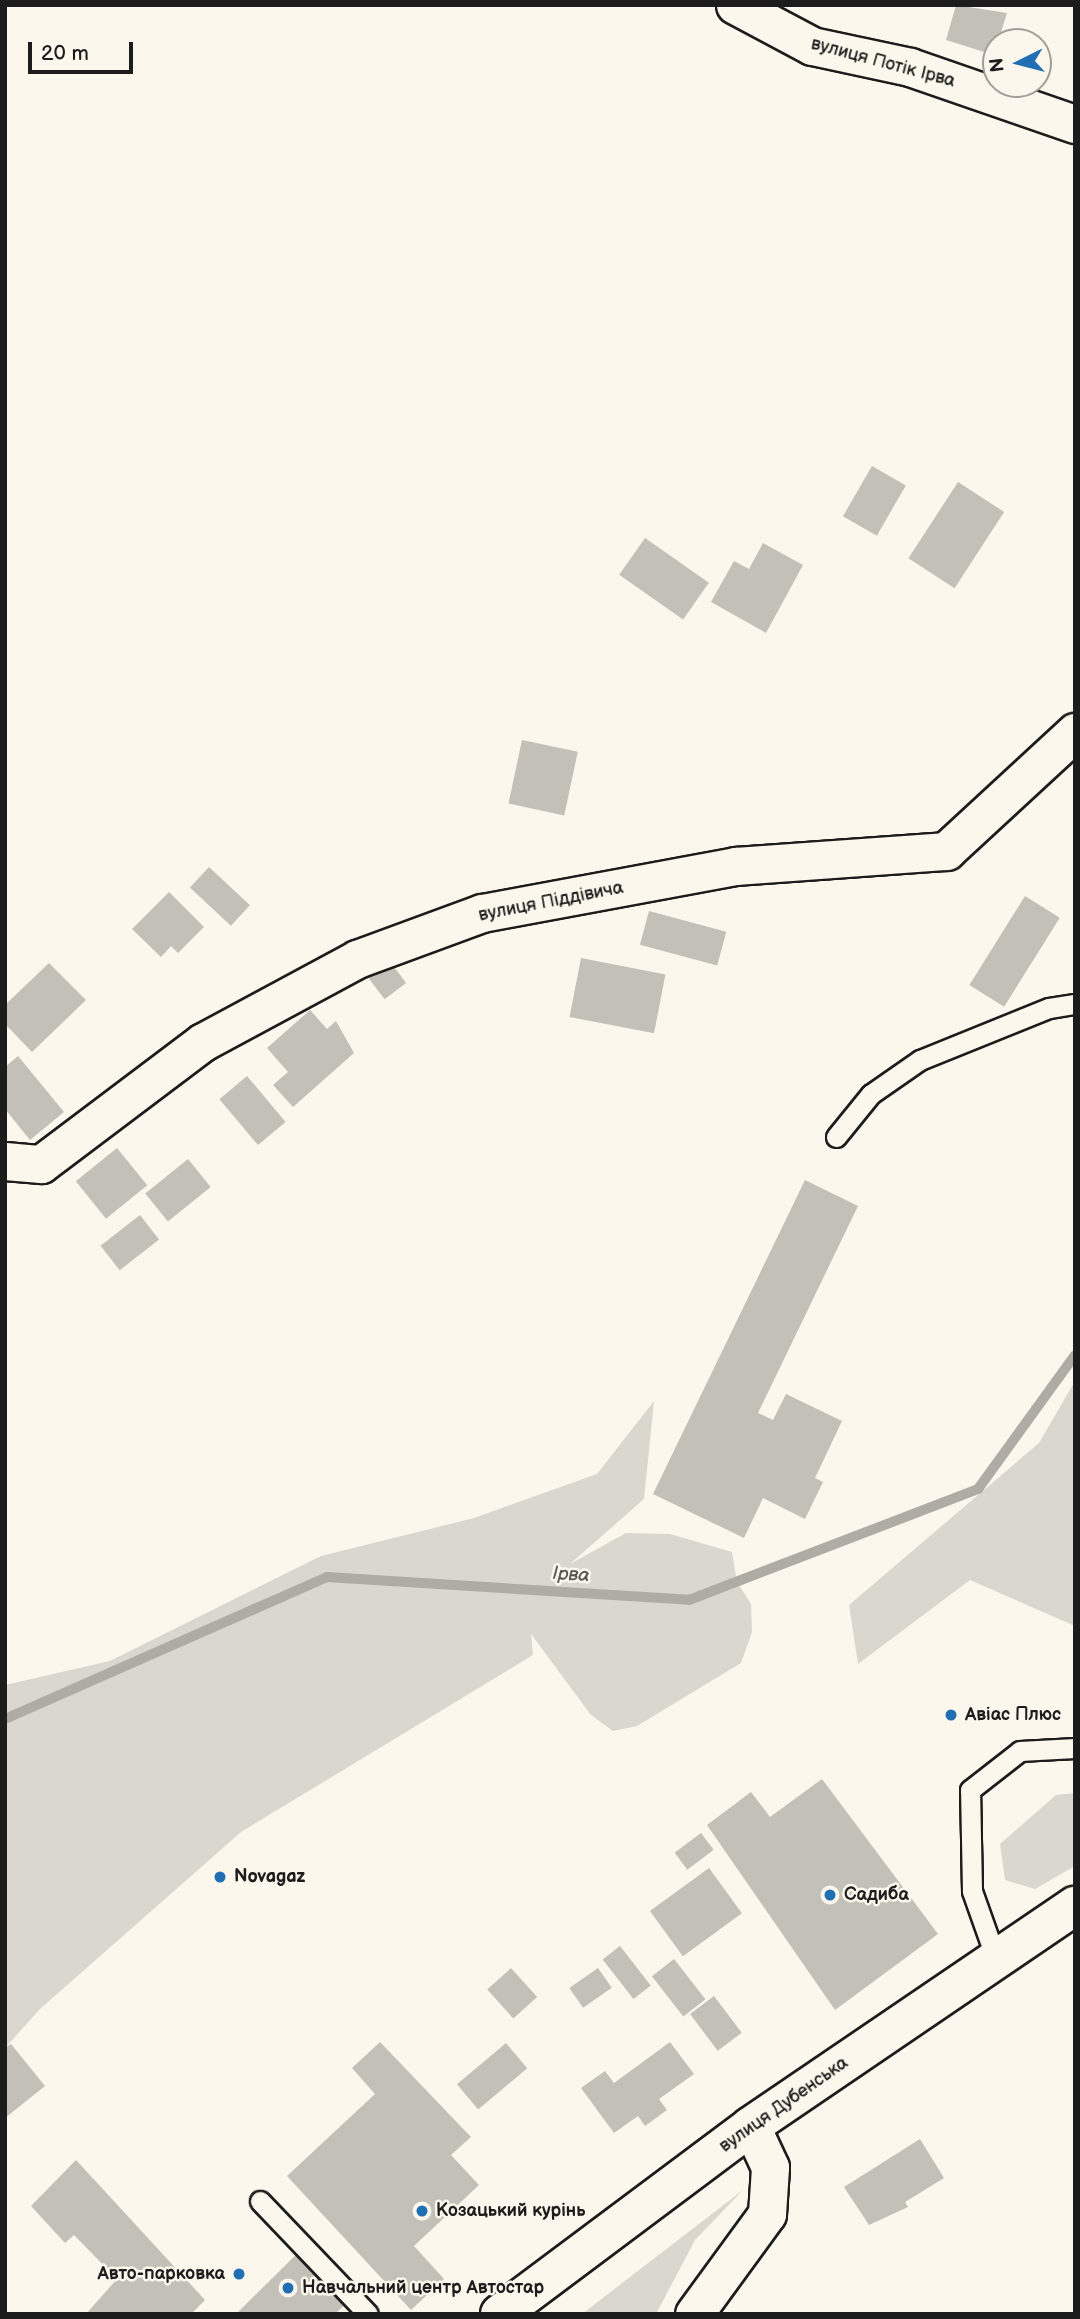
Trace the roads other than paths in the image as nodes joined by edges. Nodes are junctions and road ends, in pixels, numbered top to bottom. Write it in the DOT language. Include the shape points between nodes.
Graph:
graph roads {
  1 [pos="735,5"];
  2 [pos="1075,124"];
  3 [pos="1075,732"];
  4 [pos="1075,1004"];
  5 [pos="836,1137"];
  6 [pos="5,1161"];
  7 [pos="1075,1748"];
  8 [pos="1075,1906"];
  9 [pos="995,1956"];
  10 [pos="751,2126"];
  11 [pos="260,2201"];
  12 [pos="368,2314"];
  13 [pos="500,2314"];
  14 [pos="694,2314"];
  1 -- 2 [label="street, вулиця Потік Ірва" via="812,46 910,67"];
  3 -- 6 [label="street, вулиця Піддівича" via="946,851 736,866 482,913 357,959 203,1042 41,1164"];
  4 -- 5 [label="lane" via="1049,1008 920,1060 872,1094"];
  7 -- 9 [label="lane" via="1020,1751 970,1790 972,1891"];
  8 -- 9 [label="main road, вулиця Дубенська"];
  9 -- 10 [label="main road, вулиця Дубенська"];
  10 -- 13 [label="main road, вулиця Дубенська"];
  10 -- 14 [label="street" via="770,2167 767,2214"];
  11 -- 12 [label="lane"];
}
